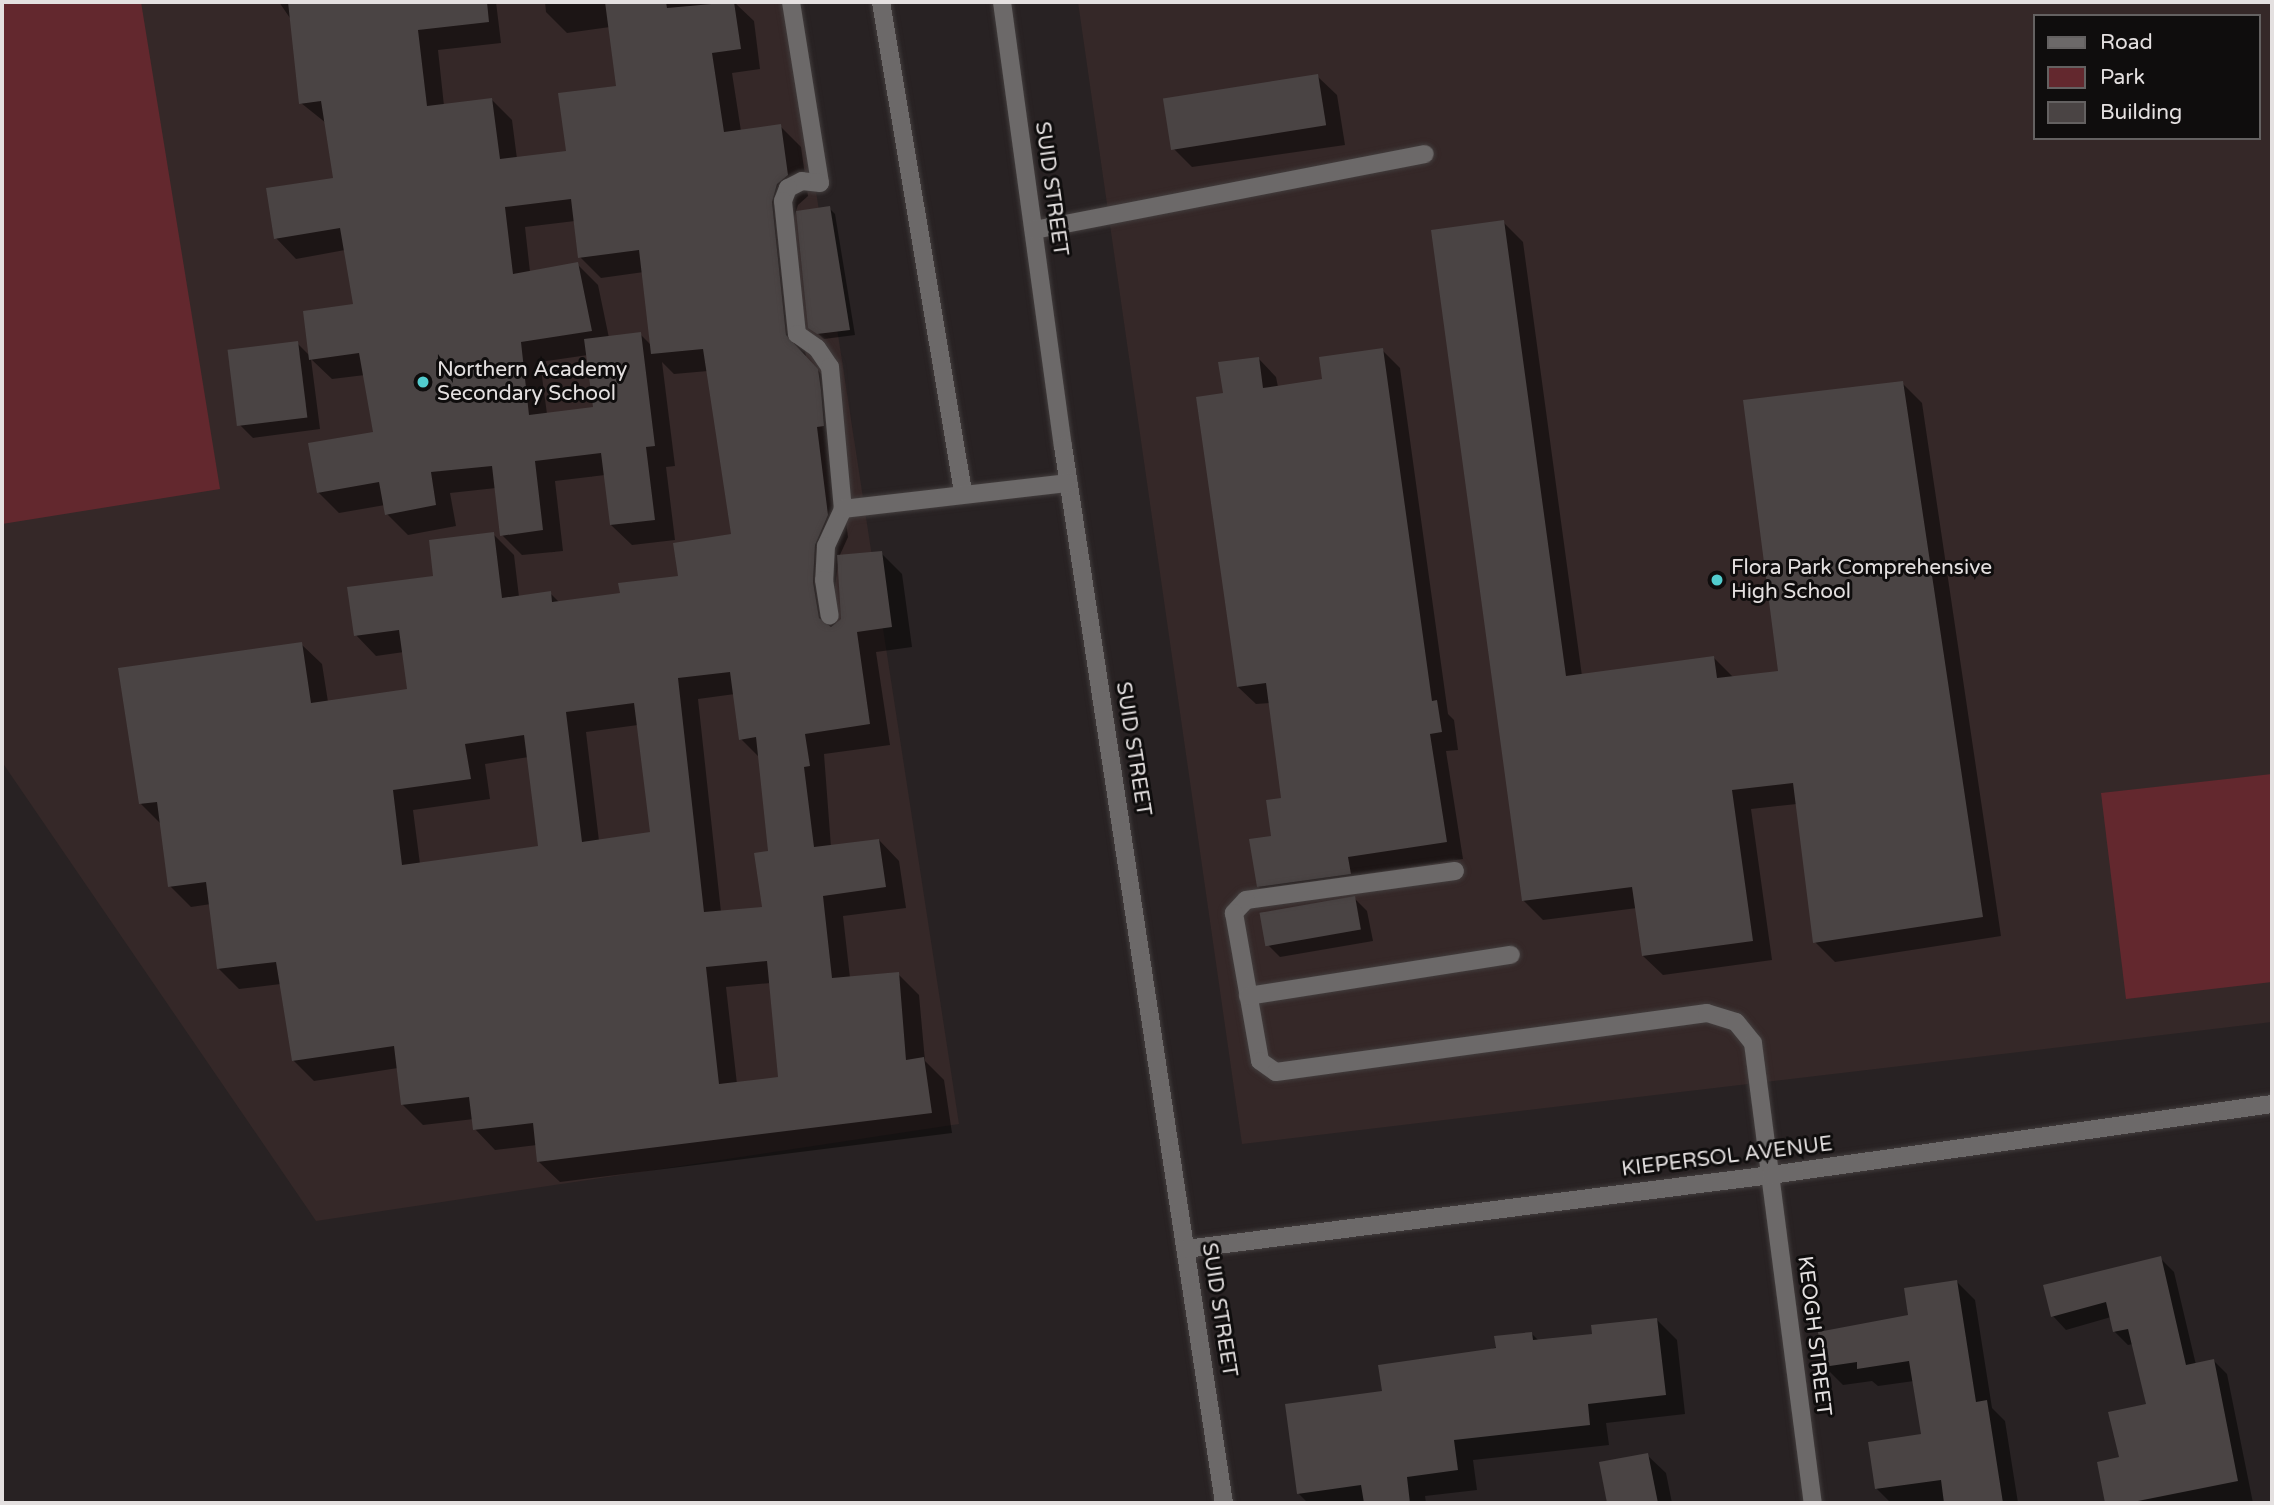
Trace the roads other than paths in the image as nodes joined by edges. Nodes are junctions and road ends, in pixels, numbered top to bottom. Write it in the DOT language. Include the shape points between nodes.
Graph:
graph roads {
  1 [pos="792,2"];
  2 [pos="881,2"];
  3 [pos="1002,2"];
  4 [pos="1425,154"];
  5 [pos="1034,230"];
  6 [pos="1069,483"];
  7 [pos="963,493"];
  8 [pos="843,509"];
  9 [pos="830,616"];
  10 [pos="1455,871"];
  11 [pos="1511,955"];
  12 [pos="1248,996"];
  13 [pos="2272,1104"];
  14 [pos="1771,1175"];
  15 [pos="1186,1249"];
  16 [pos="1224,1503"];
  17 [pos="1813,1503"];
  1 -- 8 [label="street" via="820,183 802,181 788,188 783,201 797,334 817,348 830,367"];
  2 -- 7 [label="street"];
  3 -- 5 [label="street, SUID STREET"];
  4 -- 5 [label="street"];
  5 -- 6 [label="street, SUID STREET"];
  6 -- 7 [label="street"];
  6 -- 15 [label="street, SUID STREET"];
  7 -- 8 [label="street"];
  8 -- 9 [label="street" via="827,546 824,580"];
  10 -- 12 [label="street, KEOGH STREET" via="1246,900 1234,913"];
  11 -- 12 [label="street"];
  12 -- 14 [label="street, KEOGH STREET" via="1260,1061 1276,1072 1707,1013 1736,1022 1753,1043"];
  13 -- 14 [label="street, KIEPERSOL AVENUE"];
  14 -- 15 [label="street, KIEPERSOL AVENUE"];
  14 -- 17 [label="street, KEOGH STREET"];
  15 -- 16 [label="street, SUID STREET"];
}
